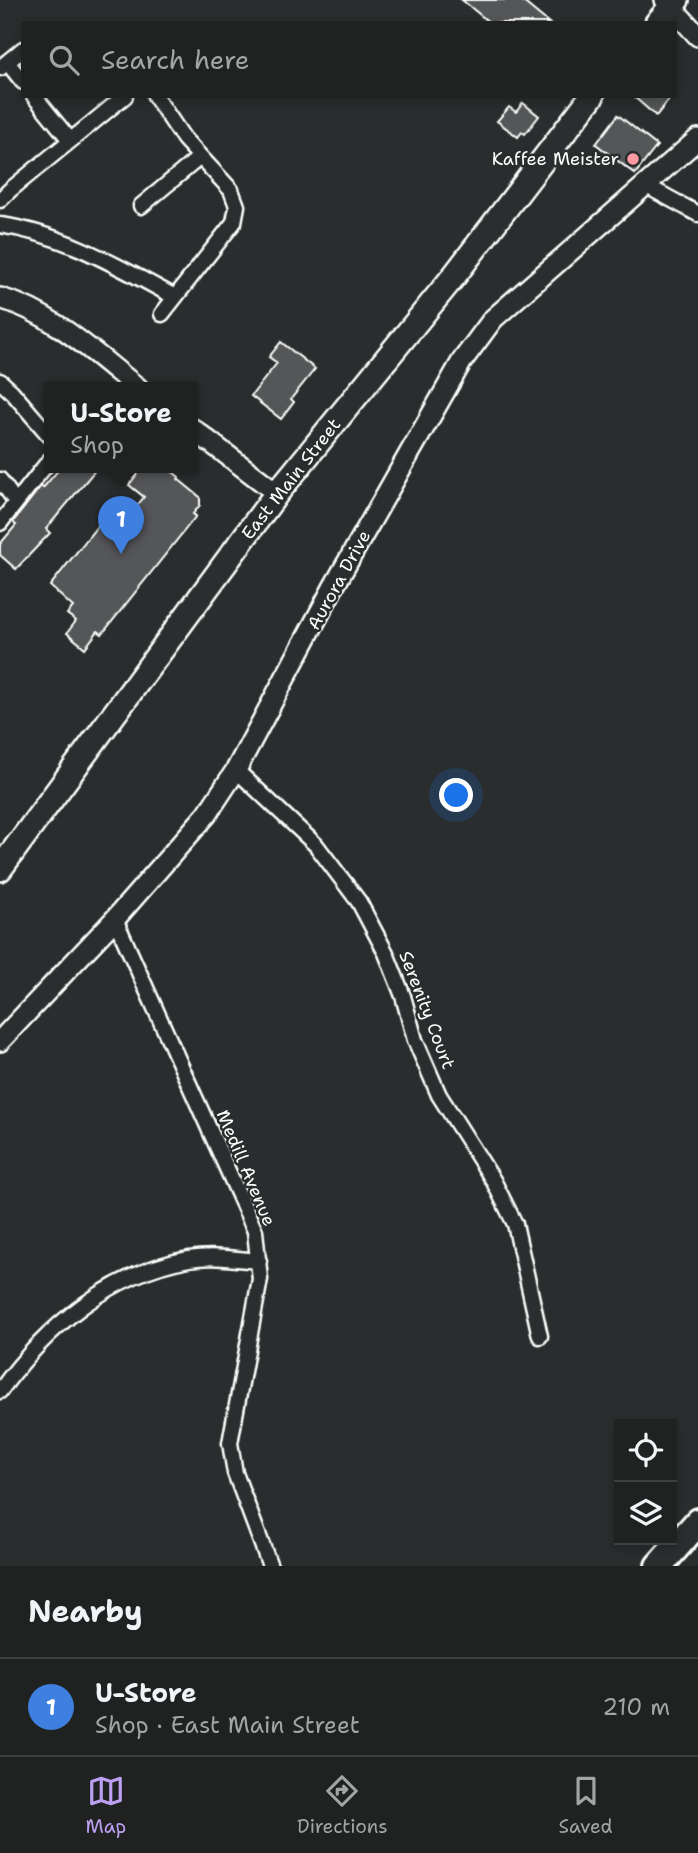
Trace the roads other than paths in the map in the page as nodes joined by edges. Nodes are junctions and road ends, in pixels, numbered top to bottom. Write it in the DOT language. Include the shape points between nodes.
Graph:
graph roads {
  1 [pos="667,8"];
  2 [pos="698,36"];
  3 [pos="21,51"];
  4 [pos="3,65"];
  5 [pos="21,80"];
  6 [pos="36,98"];
  7 [pos="122,98"];
  8 [pos="156,98"];
  9 [pos="590,98"];
  10 [pos="698,139"];
  11 [pos="70,140"];
  12 [pos="200,157"];
  13 [pos="645,185"];
  14 [pos="0,200"];
  15 [pos="141,206"];
  16 [pos="698,214"];
  17 [pos="0,225"];
  18 [pos="175,297"];
  19 [pos="0,298"];
  20 [pos="162,314"];
  21 [pos="0,381"];
  22 [pos="130,382"];
  23 [pos="44,429"];
  24 [pos="198,433"];
  25 [pos="44,467"];
  26 [pos="0,480"];
  27 [pos="277,493"];
  28 [pos="16,502"];
  29 [pos="0,523"];
  30 [pos="236,771"];
  31 [pos="0,869"];
  32 [pos="115,919"];
  33 [pos="0,1041"];
  34 [pos="259,1261"];
  35 [pos="540,1336"];
  36 [pos="0,1391"];
  37 [pos="698,1522"];
  38 [pos="270,1566"];
  39 [pos="659,1566"];
  1 -- 2 [label="street"];
  3 -- 4 [label="street"];
  4 -- 5 [label="street"];
  6 -- 11 [label="street"];
  7 -- 11 [label="street"];
  8 -- 12 [label="street"];
  9 -- 27 [label="main road, East Main Street" via="492,228"];
  10 -- 13 [label="street, Aurora Drive"];
  11 -- 14 [label="street"];
  12 -- 15 [label="street"];
  12 -- 18 [label="street" via="231,190 236,215"];
  13 -- 16 [label="street"];
  13 -- 30 [label="street, Aurora Drive" via="493,319 462,360"];
  17 -- 18 [label="street" via="72,244"];
  18 -- 20 [label="street"];
  19 -- 22 [label="street" via="46,317"];
  21 -- 23 [label="street"];
  24 -- 27 [label="street"];
  25 -- 28 [label="street"];
  26 -- 28 [label="street"];
  27 -- 31 [label="main road, East Main Street"];
  28 -- 29 [label="street"];
  30 -- 32 [label="street, Aurora Drive" via="207,814"];
  30 -- 35 [label="street, Serenity Court" via="316,845 359,902 386,953 439,1095 494,1180 515,1224"];
  32 -- 33 [label="street, Aurora Drive"];
  32 -- 34 [label="street, Medill Avenue" via="255,1231"];
  34 -- 36 [label="street" via="189,1259 135,1273 73,1312 44,1338"];
  34 -- 38 [label="street, Medill Avenue" via="260,1279 230,1443 235,1473"];
  37 -- 39 [label="highway"];
}
